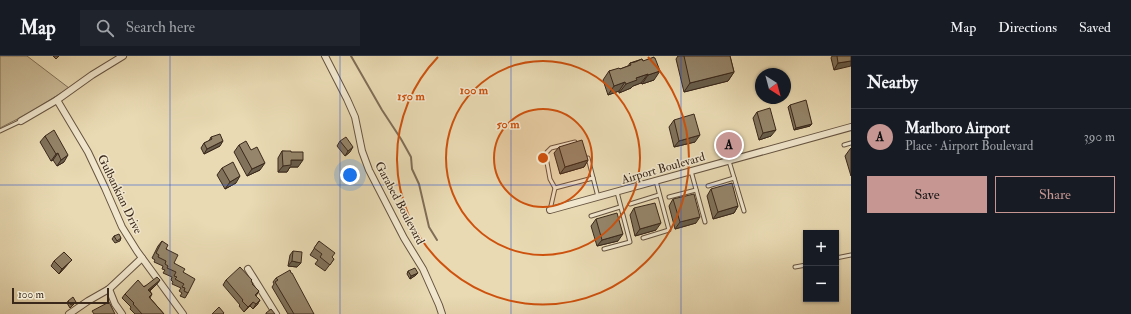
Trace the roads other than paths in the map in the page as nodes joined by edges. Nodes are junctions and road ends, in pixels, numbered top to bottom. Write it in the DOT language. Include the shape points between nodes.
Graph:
graph roads {
  1 [pos="123,56"];
  2 [pos="325,56"];
  3 [pos="57,100"];
  4 [pos="21,121"];
  5 [pos="851,127"];
  6 [pos="0,131"];
  7 [pos="582,143"];
  8 [pos="851,143"];
  9 [pos="844,145"];
  10 [pos="586,153"];
  11 [pos="729,161"];
  12 [pos="691,171"];
  13 [pos="593,178"];
  14 [pos="734,178"];
  15 [pos="656,181"];
  16 [pos="708,186"];
  17 [pos="555,188"];
  18 [pos="696,190"];
  19 [pos="617,192"];
  20 [pos="659,195"];
  21 [pos="598,197"];
  22 [pos="669,197"];
  23 [pos="630,204"];
  24 [pos="620,207"];
  25 [pos="550,210"];
  26 [pos="744,211"];
  27 [pos="590,216"];
  28 [pos="705,222"];
  29 [pos="643,238"];
  30 [pos="604,249"];
  31 [pos="851,255"];
  32 [pos="839,257"];
  33 [pos="142,258"];
  34 [pos="803,266"];
  35 [pos="795,267"];
  36 [pos="248,269"];
  37 [pos="109,289"];
  38 [pos="70,314"];
  39 [pos="122,314"];
  40 [pos="183,314"];
  41 [pos="276,314"];
  42 [pos="442,314"];
  1 -- 3 [label="street"];
  2 -- 42 [label="street, Garabed Boulevard" via="355,117 368,170 423,269"];
  3 -- 4 [label="street"];
  3 -- 33 [label="street, Gulbankian Drive" via="88,152 122,227"];
  4 -- 6 [label="lane"];
  5 -- 11 [label="street, Airport Boulevard"];
  7 -- 17 [label="lane" via="570,143 551,148 547,152 550,179"];
  8 -- 9 [label="lane"];
  10 -- 13 [label="lane"];
  11 -- 12 [label="street, Airport Boulevard"];
  11 -- 14 [label="lane"];
  12 -- 15 [label="street, Airport Boulevard"];
  12 -- 18 [label="lane"];
  13 -- 17 [label="lane"];
  13 -- 21 [label="lane"];
  14 -- 16 [label="lane"];
  14 -- 26 [label="lane"];
  15 -- 19 [label="street, Airport Boulevard"];
  15 -- 20 [label="lane"];
  17 -- 25 [label="lane"];
  18 -- 22 [label="lane"];
  18 -- 28 [label="lane"];
  19 -- 21 [label="street, Airport Boulevard"];
  19 -- 24 [label="lane"];
  20 -- 23 [label="lane"];
  20 -- 29 [label="lane" via="669,230"];
  21 -- 25 [label="street, Airport Boulevard"];
  24 -- 27 [label="lane"];
  24 -- 30 [label="lane" via="630,242"];
  31 -- 32 [label="lane"];
  33 -- 37 [label="street"];
  33 -- 40 [label="street, Gulbankian Drive"];
  34 -- 35 [label="lane"];
  36 -- 41 [label="street"];
  37 -- 38 [label="street"];
  37 -- 39 [label="street"];
}
